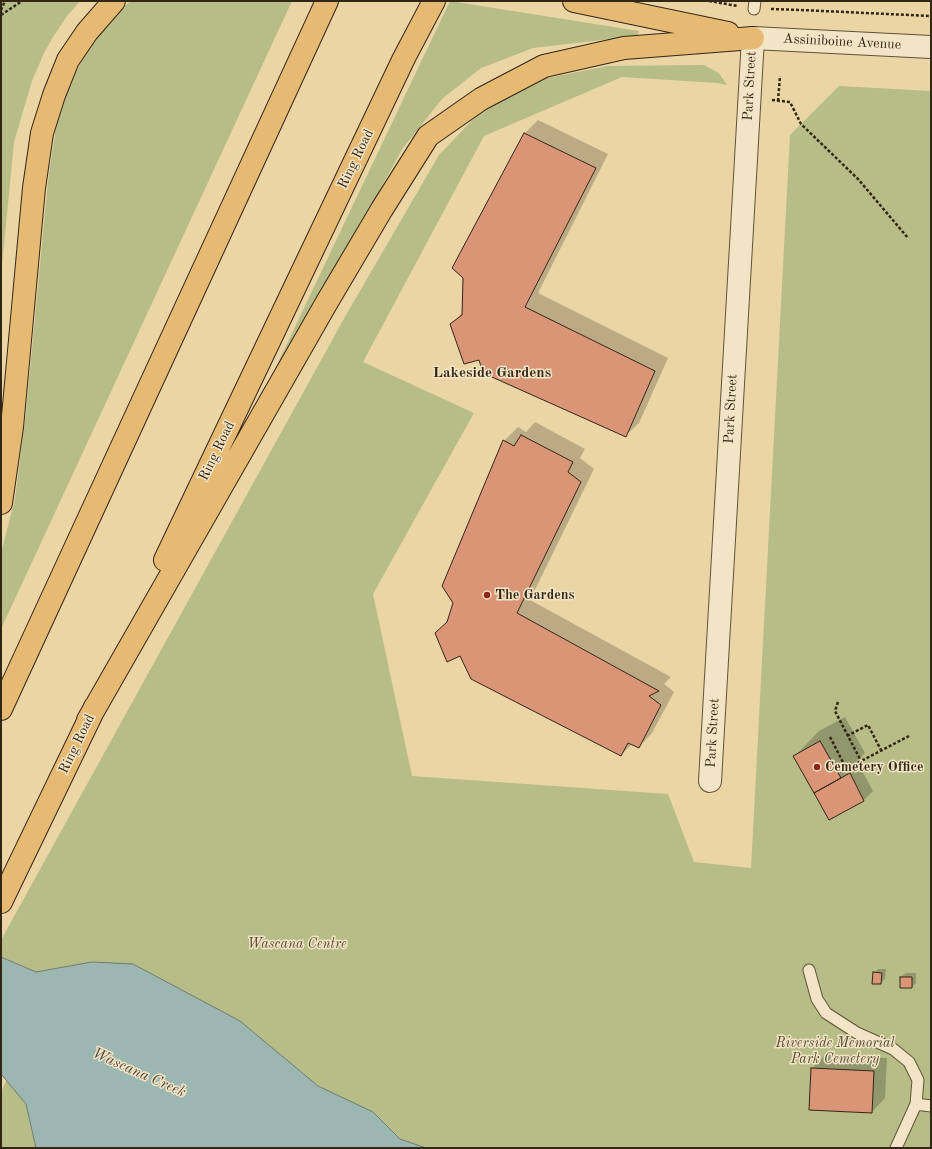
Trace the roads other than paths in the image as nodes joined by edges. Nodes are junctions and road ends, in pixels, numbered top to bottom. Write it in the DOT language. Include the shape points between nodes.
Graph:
graph roads {
  1 [pos="114,1"];
  2 [pos="327,1"];
  3 [pos="434,1"];
  4 [pos="574,1"];
  5 [pos="753,38"];
  6 [pos="931,47"];
  7 [pos="1,503"];
  8 [pos="1,709"];
  9 [pos="88,720"];
  10 [pos="710,781"];
  11 [pos="1,902"];
  12 [pos="808,970"];
  13 [pos="916,1104"];
  14 [pos="931,1106"];
  15 [pos="896,1148"];
  1 -- 7 [label="highway" via="87,32 68,60 42,133 34,188 12,427"];
  2 -- 8 [label="highway"];
  3 -- 9 [label="highway, Ring Road" via="404,58"];
  4 -- 5 [label="highway"];
  5 -- 6 [label="street, Assiniboine Avenue"];
  5 -- 9 [label="highway" via="624,48 544,66 481,99 428,136 327,302"];
  5 -- 10 [label="street, Park Street"];
  9 -- 11 [label="highway, Ring Road"];
  12 -- 13 [label="lane" via="816,999 826,1012 857,1033 893,1049 909,1062 918,1080"];
  13 -- 14 [label="lane"];
  13 -- 15 [label="lane"];
}
